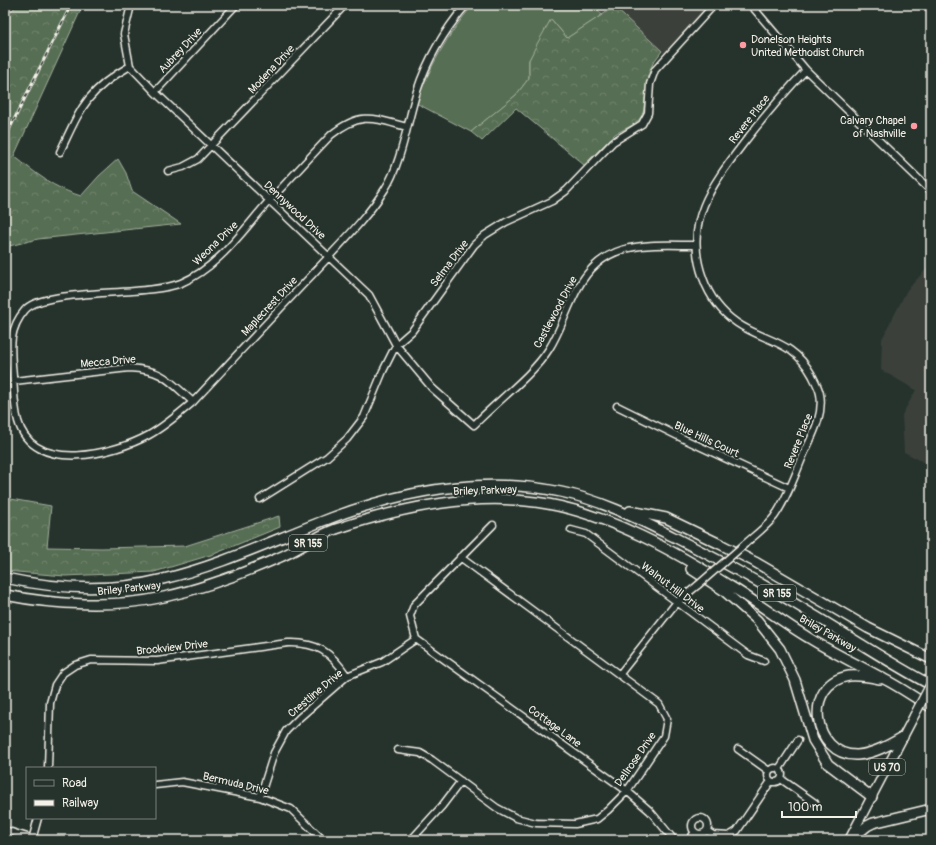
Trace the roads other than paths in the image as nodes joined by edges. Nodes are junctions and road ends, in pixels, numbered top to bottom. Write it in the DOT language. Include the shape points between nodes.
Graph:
graph roads {
  1 [pos="131,5"];
  2 [pos="236,5"];
  3 [pos="345,5"];
  4 [pos="466,5"];
  5 [pos="714,5"];
  6 [pos="751,5"];
  7 [pos="130,66"];
  8 [pos="806,70"];
  9 [pos="155,92"];
  10 [pos="407,127"];
  11 [pos="212,146"];
  12 [pos="60,152"];
  13 [pos="168,171"];
  14 [pos="931,191"];
  15 [pos="270,200"];
  16 [pos="695,245"];
  17 [pos="329,256"];
  18 [pos="396,345"];
  19 [pos="14,381"];
  20 [pos="193,402"];
  21 [pos="617,406"];
  22 [pos="474,425"];
  23 [pos="789,488"];
  24 [pos="260,499"];
  25 [pos="619,509"];
  26 [pos="493,524"];
  27 [pos="572,530"];
  28 [pos="666,550"];
  29 [pos="460,558"];
  30 [pos="5,578"];
  31 [pos="5,595"];
  32 [pos="676,603"];
  33 [pos="416,639"];
  34 [pos="919,653"];
  35 [pos="931,653"];
  36 [pos="931,659"];
  37 [pos="764,661"];
  38 [pos="620,675"];
  39 [pos="347,676"];
  40 [pos="886,680"];
  41 [pos="931,684"];
  42 [pos="931,707"];
  43 [pos="902,737"];
  44 [pos="798,740"];
  45 [pos="738,749"];
  46 [pos="398,750"];
  47 [pos="48,767"];
  48 [pos="779,769"];
  49 [pos="769,771"];
  50 [pos="781,779"];
  51 [pos="461,781"];
  52 [pos="771,781"];
  53 [pos="156,785"];
  54 [pos="627,791"];
  55 [pos="260,796"];
  56 [pos="872,796"];
  57 [pos="814,802"];
  58 [pos="931,809"];
  59 [pos="38,819"];
  60 [pos="5,830"];
  61 [pos="707,831"];
  62 [pos="695,832"];
  63 [pos="729,838"];
  64 [pos="34,840"];
  65 [pos="323,840"];
  66 [pos="411,840"];
  67 [pos="674,840"];
  68 [pos="689,840"];
  69 [pos="849,840"];
  1 -- 7 [label="street" via="124,34"];
  2 -- 9 [label="street, Aubrey Drive"];
  3 -- 11 [label="street, Modena Drive"];
  4 -- 10 [label="street, Maplecrest Drive" via="433,54 417,91"];
  5 -- 18 [label="street, Selma Drive" via="655,70 650,84 648,113 642,124 612,142 566,191 552,201 506,222 485,235 469,251 412,330"];
  6 -- 8 [label="street"];
  7 -- 9 [label="street, Dennywood Drive"];
  7 -- 12 [label="street" via="108,79 93,92"];
  8 -- 14 [label="street"];
  8 -- 16 [label="street, Revere Place" via="773,104 716,180 699,220"];
  9 -- 11 [label="street, Dennywood Drive"];
  10 -- 15 [label="street, Weona Drive" via="371,118 358,119 342,126"];
  10 -- 17 [label="street, Maplecrest Drive" via="386,188"];
  11 -- 13 [label="street, Modena Drive" via="184,167"];
  11 -- 15 [label="street, Dennywood Drive"];
  15 -- 17 [label="street, Dennywood Drive"];
  15 -- 19 [label="street, Weona Drive" via="225,251 198,274 179,284 152,291 57,298 36,302 26,308 16,323 10,340"];
  16 -- 22 [label="street, Castlewood Drive" via="637,246 602,258 578,287 540,362"];
  16 -- 23 [label="street, Revere Place" via="698,265 706,286 718,306 737,323 789,348 804,363 820,393 822,407"];
  17 -- 18 [label="street, Dennywood Drive" via="369,295"];
  17 -- 20 [label="street, Maplecrest Drive"];
  18 -- 22 [label="street, Dennywood Drive" via="432,388"];
  18 -- 24 [label="street, Selma Drive" via="364,417 347,438 327,457"];
  19 -- 20 [label="street, Mecca Drive" via="129,368 147,369 160,373"];
  19 -- 20 [label="street, Maplecrest Drive" via="18,421 27,438 40,448 63,455 89,455 126,446 150,434"];
  21 -- 23 [label="street, Blue Hills Court"];
  23 -- 32 [label="street, Revere Place, bridge" via="775,516"];
  25 -- 30 [label="highway, Briley Parkway / SR 155" via="561,492 524,487 447,488 404,494 369,504 212,566 161,580 76,588 47,586"];
  25 -- 34 [label="highway" via="666,518 705,536 868,628"];
  25 -- 41 [label="highway, Briley Parkway / SR 155" via="750,577"];
  26 -- 29 [label="street"];
  27 -- 32 [label="street, Walnut Hill Drive" via="586,534"];
  28 -- 31 [label="highway, Briley Parkway / SR 155" via="596,517 549,504 511,499 464,501 401,510 333,530 278,558 214,582 163,597 72,604"];
  28 -- 40 [label="highway, Briley Parkway / SR 155" via="729,585 810,639"];
  28 -- 56 [label="highway" via="723,590 758,620 780,649 795,680 813,740 828,764"];
  29 -- 33 [label="street" via="414,605 410,616"];
  29 -- 38 [label="street, Dellrose Drive"];
  32 -- 37 [label="street, Walnut Hill Drive" via="748,655"];
  32 -- 38 [label="street, Revere Place"];
  33 -- 39 [label="street, Crestline Drive" via="382,662"];
  33 -- 54 [label="street, Cottage Lane"];
  34 -- 35 [label="highway"];
  34 -- 36 [label="highway"];
  38 -- 54 [label="street, Dellrose Drive" via="659,704 667,719 664,736"];
  39 -- 47 [label="street, Brookview Drive" via="329,655 318,647 303,642 157,661 91,660 63,672 55,685 50,703"];
  39 -- 55 [label="street, Crestline Drive" via="286,731 274,753"];
  40 -- 42 [label="highway, Briley Parkway / SR 155"];
  40 -- 43 [label="highway" via="848,676 834,682 827,687 819,704 819,725 826,739 836,749 855,755 885,747"];
  41 -- 43 [label="main road, US 70, bridge"];
  43 -- 56 [label="main road, US 70"];
  44 -- 48 [label="street"];
  45 -- 49 [label="street"];
  46 -- 51 [label="street, Dellrose Drive" via="420,754"];
  48 -- 49 [label="street"];
  48 -- 50 [label="street"];
  49 -- 52 [label="street"];
  50 -- 52 [label="street"];
  50 -- 57 [label="street"];
  51 -- 54 [label="street, Dellrose Drive" via="498,808 516,818 536,823 575,824 597,819"];
  51 -- 66 [label="street"];
  52 -- 63 [label="street" via="737,831"];
  53 -- 55 [label="street, Bermuda Drive" via="182,782"];
  54 -- 67 [label="street, Cottage Lane" via="650,811"];
  55 -- 65 [label="street, Bermuda Drive" via="290,809"];
  56 -- 69 [label="main road, US 70"];
  58 -- 69 [label="highway" via="873,823"];
  59 -- 64 [label="street"];
  60 -- 64 [label="street"];
  61 -- 62 [label="street" via="700,834"];
  61 -- 62 [label="street" via="708,823 700,818 693,822"];
  61 -- 63 [label="street"];
  62 -- 68 [label="street"];
}
